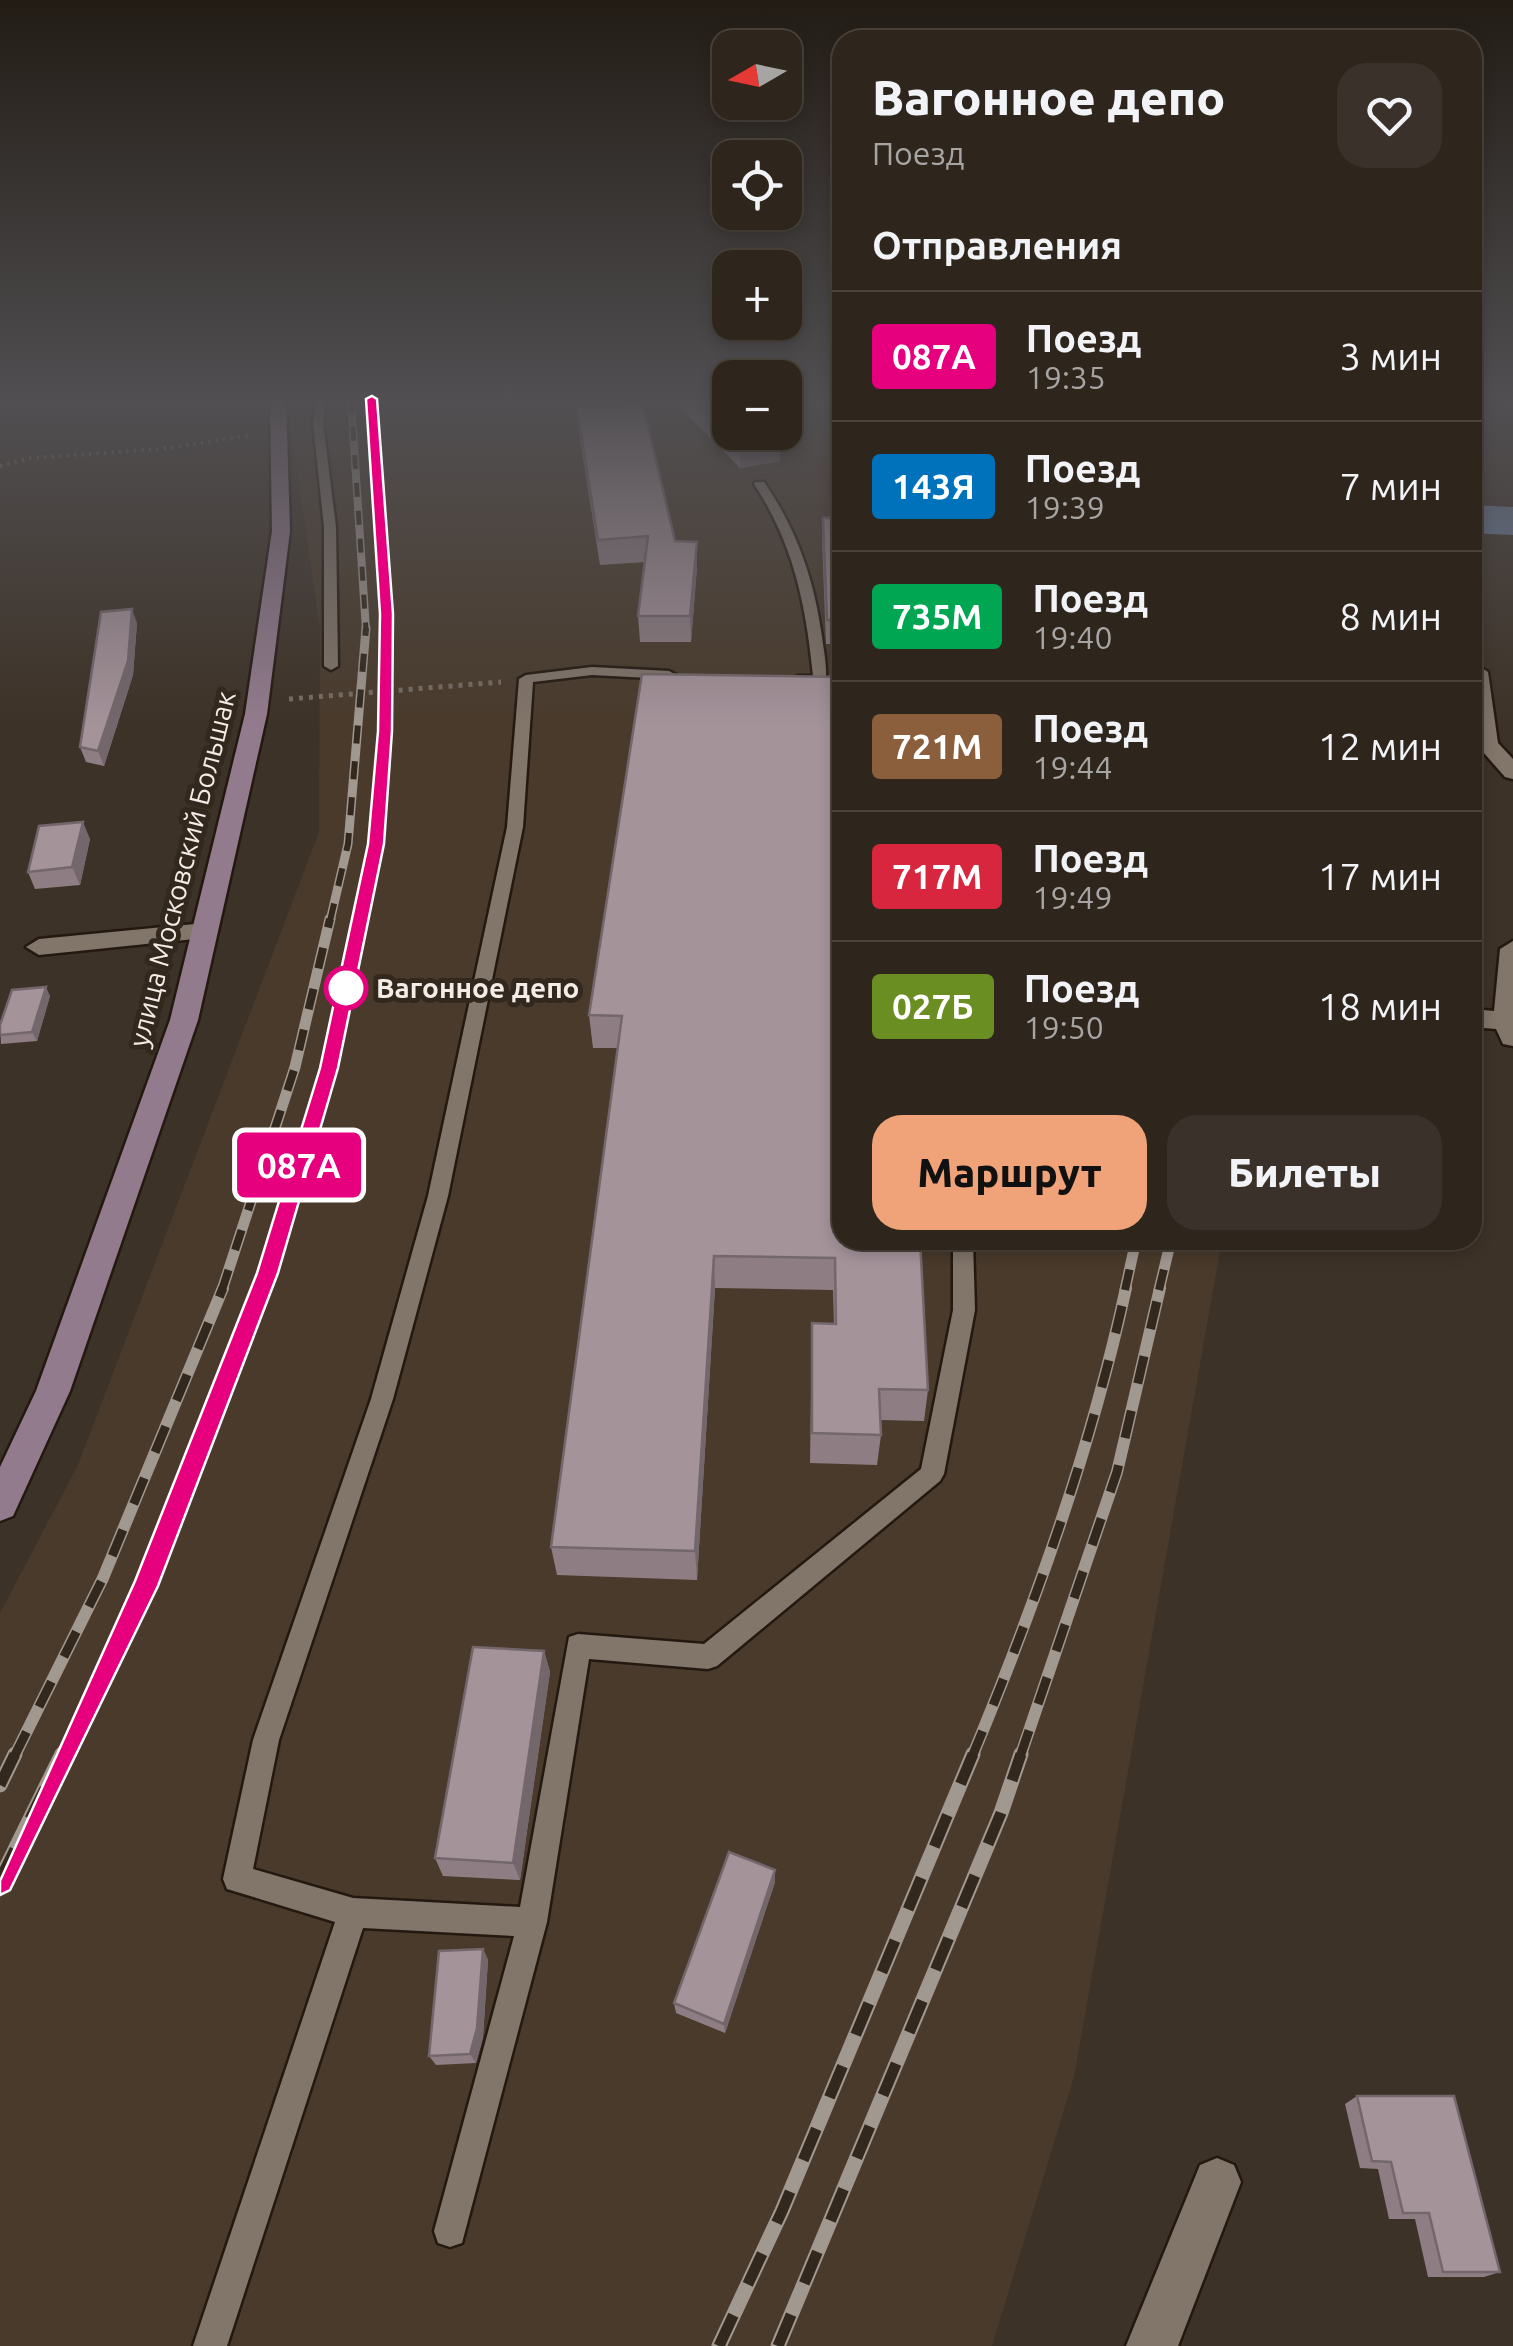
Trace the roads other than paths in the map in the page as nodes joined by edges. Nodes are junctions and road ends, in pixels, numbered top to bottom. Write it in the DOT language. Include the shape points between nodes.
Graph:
graph roads {
  1 [pos="281,508"];
  2 [pos="328,508"];
  3 [pos="778,508"];
  4 [pos="331,666"];
  5 [pos="687,675"];
  6 [pos="781,679"];
  7 [pos="1482,704"];
  8 [pos="1482,768"];
  9 [pos="1512,771"];
  10 [pos="205,931"];
  11 [pos="38,948"];
  12 [pos="1513,948"];
  13 [pos="1482,1021"];
  14 [pos="1510,1029"];
  15 [pos="963,1250"];
  16 [pos="0,1504"];
  17 [pos="353,1913"];
  18 [pos="532,1922"];
  19 [pos="1217,2182"];
  20 [pos="450,2231"];
  21 [pos="210,2346"];
  22 [pos="1152,2346"];
  1 -- 10 [label="street, улица Московский Большак" via="258,701"];
  2 -- 4 [label="lane"];
  3 -- 6 [label="lane" via="811,588 826,682"];
  5 -- 17 [label="lane" via="592,671 526,682 515,827 438,1196 382,1399 266,1740 237,1879"];
  7 -- 9 [label="street" via="1487,744"];
  8 -- 9 [label="street"];
  10 -- 11 [label="street"];
  10 -- 16 [label="street, улица Московский Большак" via="184,1020 53,1391"];
  12 -- 14 [label="street"];
  13 -- 14 [label="street"];
  15 -- 18 [label="lane" via="964,1310 932,1474 708,1657 578,1646"];
  17 -- 18 [label="lane"];
  17 -- 21 [label="lane"];
  18 -- 20 [label="lane"];
  19 -- 22 [label="street"];
}
